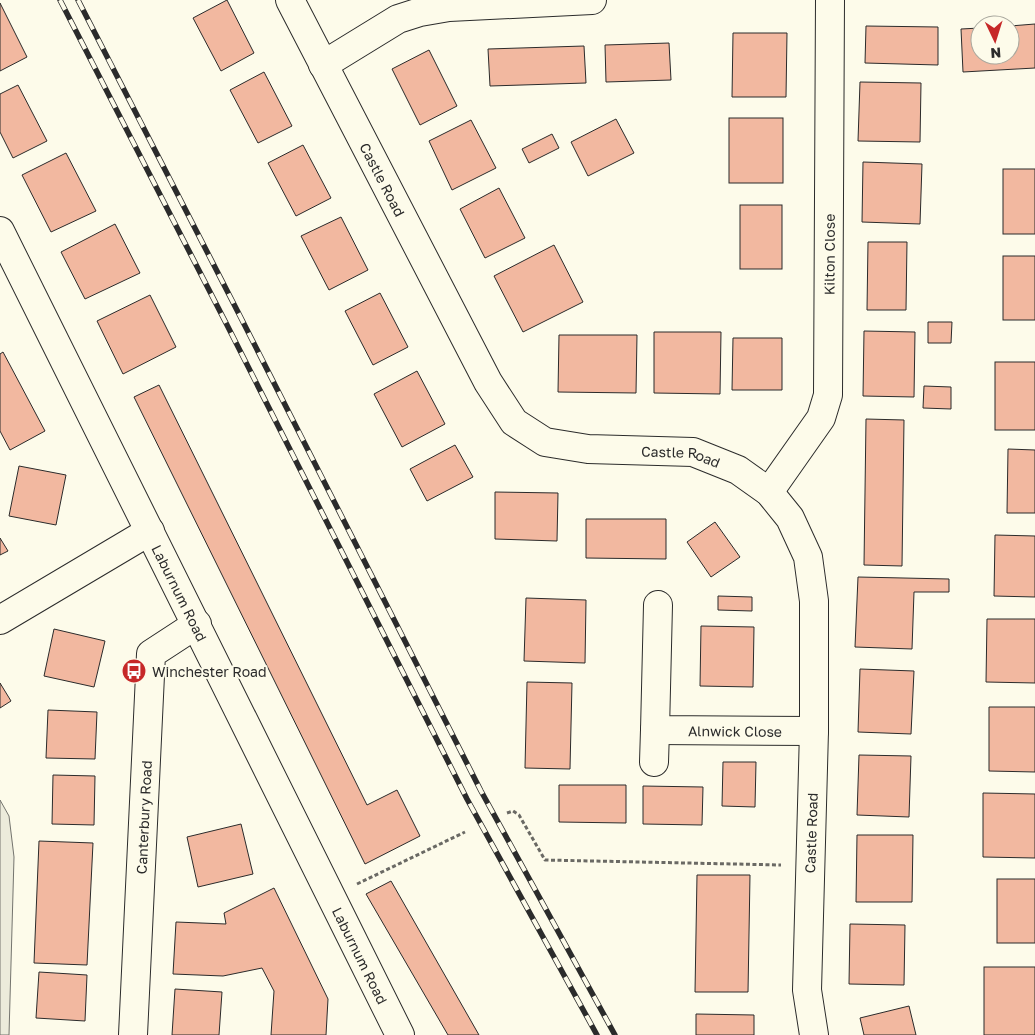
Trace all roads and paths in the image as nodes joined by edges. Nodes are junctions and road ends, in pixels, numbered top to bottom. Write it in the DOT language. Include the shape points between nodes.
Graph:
graph roads {
  1 [pos="290,0"];
  2 [pos="592,0"];
  3 [pos="830,0"];
  4 [pos="323,65"];
  5 [pos="0,231"];
  6 [pos="7,262"];
  7 [pos="769,492"];
  8 [pos="150,531"];
  9 [pos="658,605"];
  10 [pos="0,620"];
  11 [pos="197,624"];
  12 [pos="655,730"];
  13 [pos="814,731"];
  14 [pos="654,762"];
  15 [pos="506,813"];
  16 [pos="465,832"];
  17 [pos="810,865"];
  18 [pos="331,896"];
  19 [pos="133,1035"];
  20 [pos="400,1035"];
  21 [pos="814,1035"];
  1 -- 4 [label="street, Castle Road"];
  2 -- 4 [label="street" via="449,7 420,12 398,19"];
  3 -- 7 [label="street, Kilton Close" via="828,395 821,418"];
  4 -- 7 [label="street, Castle Road" via="488,382 514,422 546,442 588,449 693,452 738,470"];
  5 -- 6 [label="street, Laburnum Road"];
  6 -- 8 [label="street, Laburnum Road"];
  7 -- 13 [label="street, Castle Road" via="790,518 808,557 814,601"];
  8 -- 10 [label="street"];
  8 -- 11 [label="street, Laburnum Road"];
  9 -- 12 [label="street"];
  11 -- 18 [label="street, Laburnum Road"];
  11 -- 19 [label="street, Canterbury Road" via="152,654"];
  12 -- 13 [label="street, Alnwick Close"];
  12 -- 14 [label="street"];
  13 -- 17 [label="street, Castle Road"];
  15 -- 17 [label="path" via="520,815 545,860"];
  16 -- 18 [label="path"];
  17 -- 21 [label="street, Castle Road" via="807,990"];
  18 -- 20 [label="street, Laburnum Road"];
}
